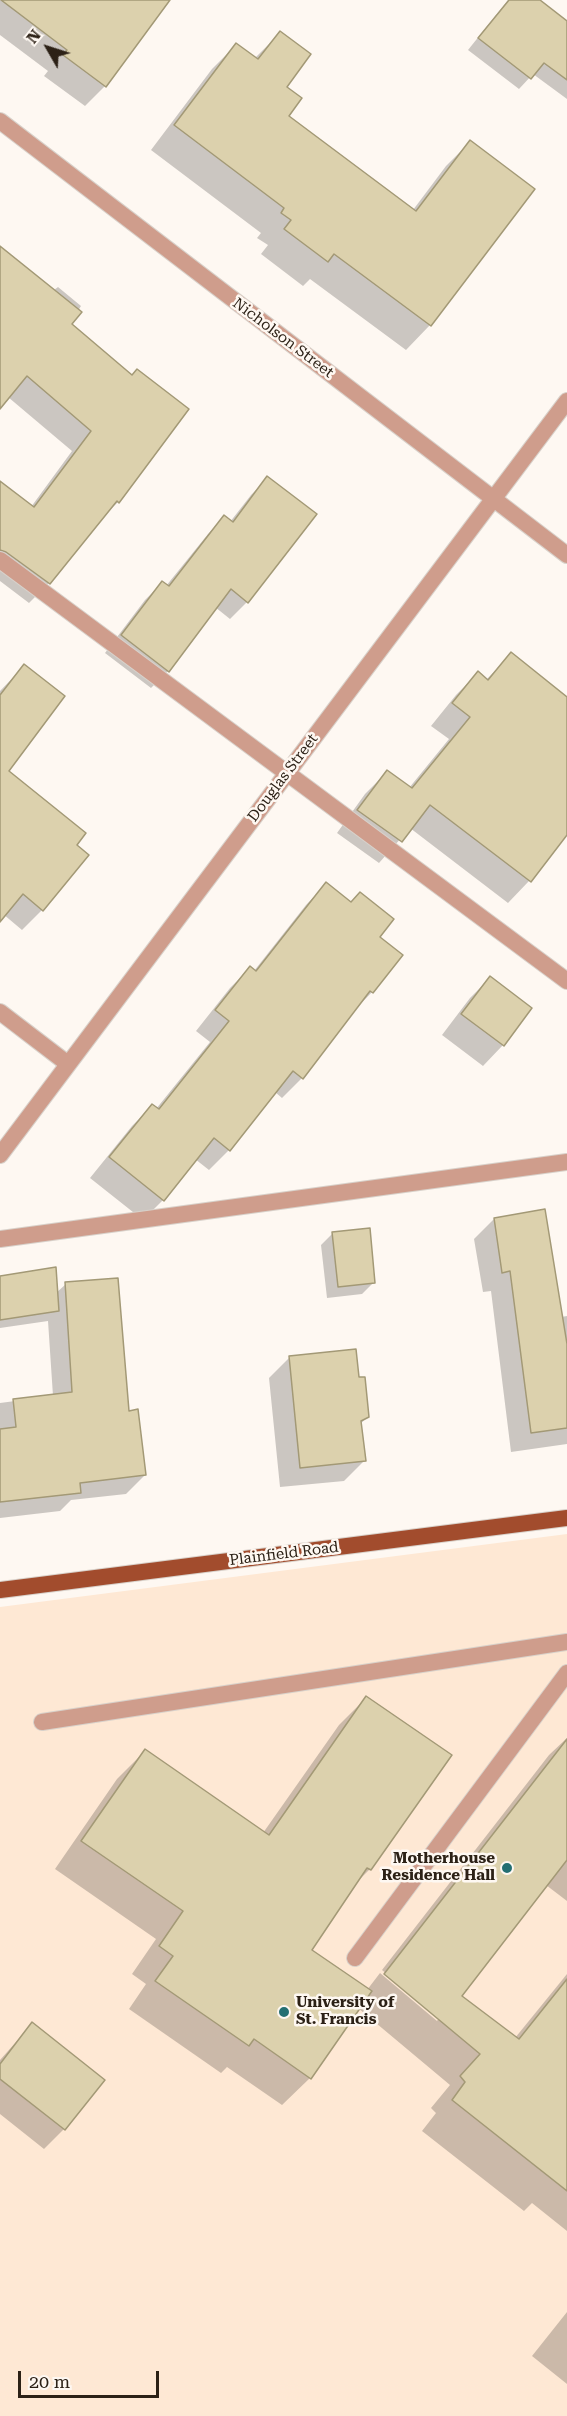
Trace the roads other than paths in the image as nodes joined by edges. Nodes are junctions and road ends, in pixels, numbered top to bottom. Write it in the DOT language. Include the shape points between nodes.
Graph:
graph roads {
  1 [pos="0,121"];
  2 [pos="567,401"];
  3 [pos="493,500"];
  4 [pos="567,555"];
  5 [pos="0,561"];
  6 [pos="286,774"];
  7 [pos="567,981"];
  8 [pos="0,1011"];
  9 [pos="68,1065"];
  10 [pos="0,1155"];
  11 [pos="567,1162"];
  12 [pos="0,1239"];
  13 [pos="567,1518"];
  14 [pos="0,1590"];
  15 [pos="567,1641"];
  16 [pos="567,1673"];
  17 [pos="42,1722"];
  18 [pos="355,1958"];
  1 -- 3 [label="street, Nicholson Street"];
  2 -- 3 [label="street, Douglas Street"];
  3 -- 4 [label="street, Nicholson Street"];
  3 -- 6 [label="street, Douglas Street"];
  5 -- 6 [label="street"];
  6 -- 7 [label="street"];
  6 -- 9 [label="street, Douglas Street"];
  8 -- 9 [label="street"];
  9 -- 10 [label="street, Douglas Street"];
  11 -- 12 [label="street"];
  13 -- 14 [label="main road, Plainfield Road"];
  15 -- 17 [label="street"];
  16 -- 18 [label="street"];
}
